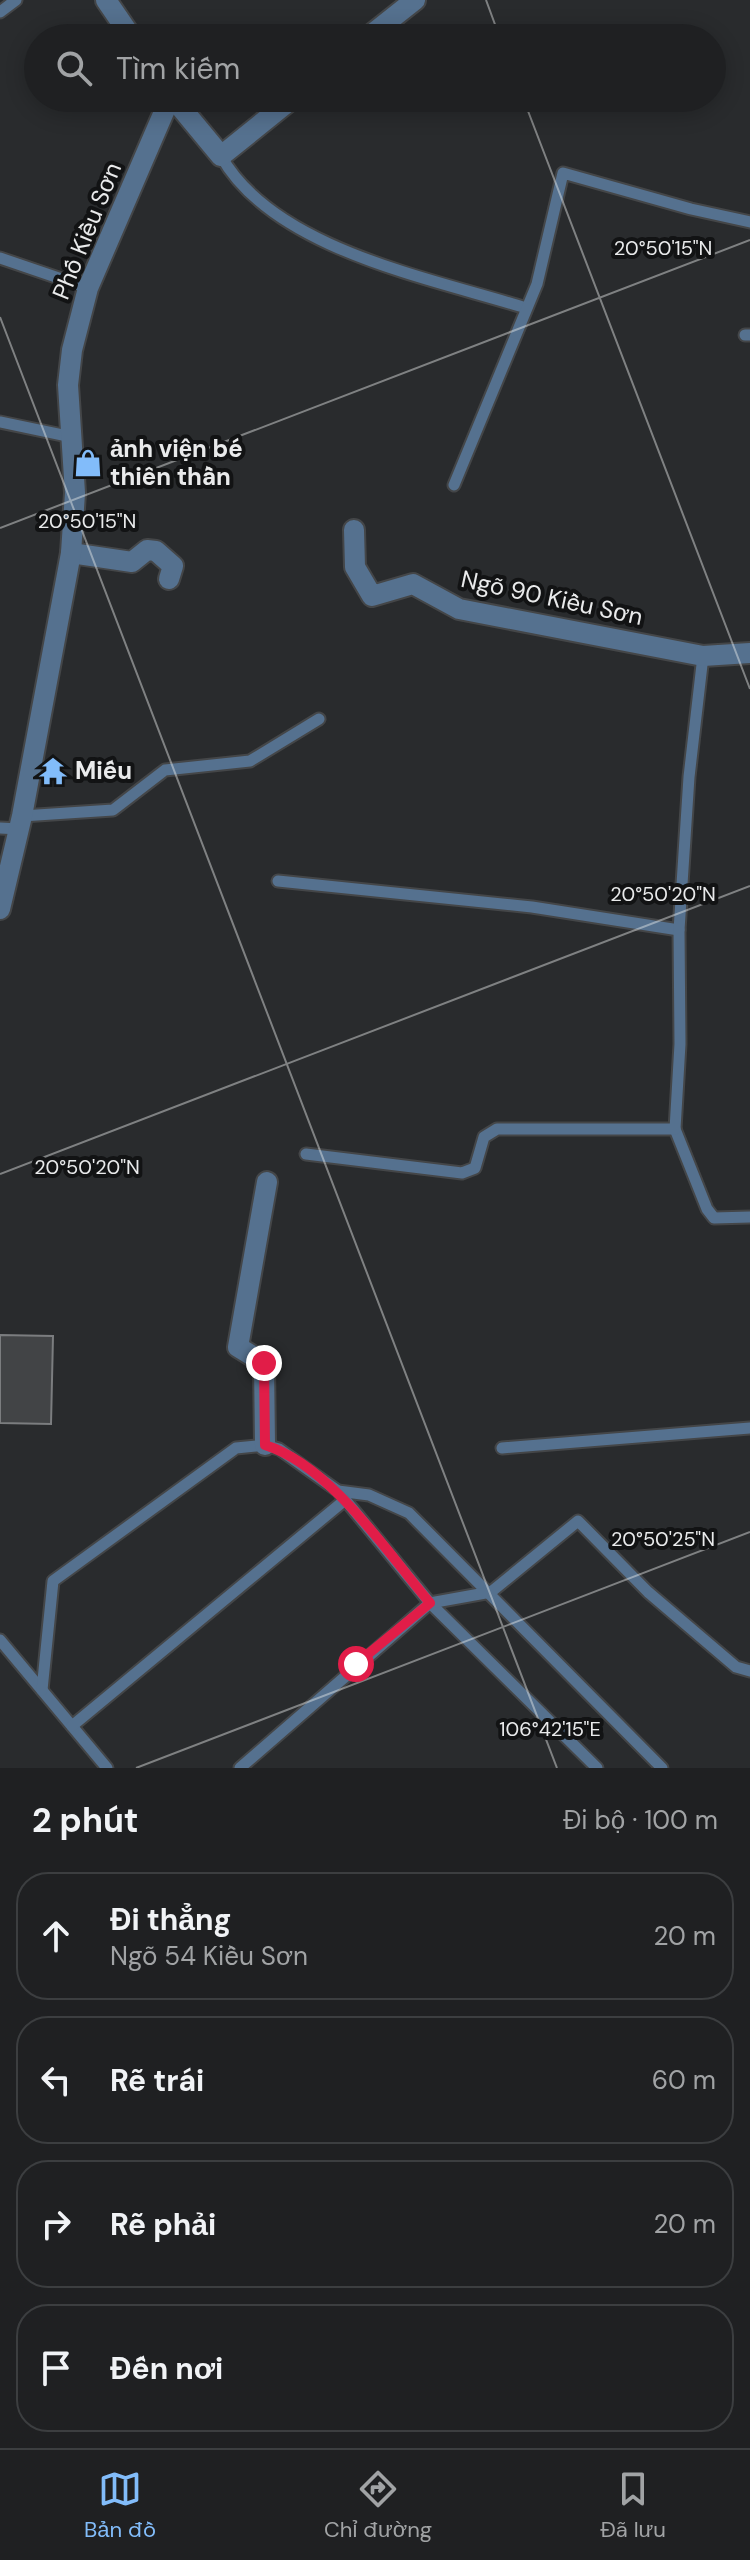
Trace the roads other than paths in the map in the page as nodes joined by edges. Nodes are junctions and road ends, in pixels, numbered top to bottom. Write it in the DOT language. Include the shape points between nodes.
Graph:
graph roads {
  1 [pos="16,0"];
  2 [pos="106,0"];
  3 [pos="415,0"];
  4 [pos="0,12"];
  5 [pos="122,24"];
  6 [pos="385,24"];
  7 [pos="166,112"];
  8 [pos="184,112"];
  9 [pos="276,112"];
  10 [pos="221,156"];
  11 [pos="750,222"];
  12 [pos="0,258"];
  13 [pos="88,288"];
  14 [pos="526,308"];
  15 [pos="0,422"];
  16 [pos="72,437"];
  17 [pos="454,485"];
  18 [pos="354,530"];
  19 [pos="71,553"];
  20 [pos="169,579"];
  21 [pos="750,653"];
  22 [pos="703,656"];
  23 [pos="319,719"];
  24 [pos="14,824"];
  25 [pos="278,881"];
  26 [pos="0,909"];
  27 [pos="679,930"];
  28 [pos="675,1129"];
  29 [pos="306,1154"];
  30 [pos="267,1182"];
  31 [pos="750,1217"];
  32 [pos="750,1428"];
  33 [pos="265,1445"];
  34 [pos="502,1448"];
  35 [pos="341,1495"];
  36 [pos="491,1592"];
  37 [pos="430,1603"];
  38 [pos="0,1640"];
  39 [pos="750,1671"];
  40 [pos="42,1690"];
  41 [pos="72,1726"];
  42 [pos="243,1767"];
  43 [pos="107,1768"];
  44 [pos="597,1768"];
  45 [pos="662,1768"];
  1 -- 4 [label="lane"];
  2 -- 5 [label="street"];
  3 -- 6 [label="street"];
  7 -- 13 [label="street, Phố Kiều Sơn"];
  8 -- 10 [label="street"];
  9 -- 10 [label="street"];
  10 -- 14 [label="lane" via="247,191 302,230 373,260"];
  11 -- 14 [label="lane" via="563,173 537,284"];
  12 -- 13 [label="lane"];
  13 -- 16 [label="street, Phố Kiều Sơn" via="68,385"];
  14 -- 17 [label="lane"];
  15 -- 16 [label="lane"];
  16 -- 19 [label="street, Phố Kiều Sơn"];
  18 -- 22 [label="street, Ngõ 90 Kiều Sơn" via="355,567 372,596 413,584 459,609"];
  19 -- 20 [label="street" via="132,562 147,550 156,551 173,566"];
  19 -- 24 [label="street, Phố Kiều Sơn"];
  21 -- 22 [label="street, Ngõ 90 Kiều Sơn"];
  22 -- 27 [label="lane"];
  23 -- 24 [label="lane" via="250,761 165,770 113,810"];
  24 -- 26 [label="street, Phố Kiều Sơn"];
  25 -- 27 [label="lane" via="532,907"];
  27 -- 28 [label="lane"];
  28 -- 29 [label="lane" via="497,1129 484,1137 475,1168 462,1173"];
  28 -- 31 [label="lane" via="714,1218"];
  30 -- 33 [label="street" via="238,1347 264,1363"];
  32 -- 34 [label="lane"];
  33 -- 35 [label="lane" via="294,1457"];
  33 -- 40 [label="lane" via="236,1448 53,1581"];
  35 -- 36 [label="lane" via="369,1495 409,1513"];
  35 -- 37 [label="lane"];
  35 -- 41 [label="lane"];
  36 -- 37 [label="lane"];
  36 -- 39 [label="lane" via="578,1521 648,1592 736,1667"];
  36 -- 45 [label="lane"];
  37 -- 42 [label="lane"];
  37 -- 44 [label="lane"];
  38 -- 40 [label="lane"];
  40 -- 41 [label="lane"];
  41 -- 43 [label="lane"];
}
